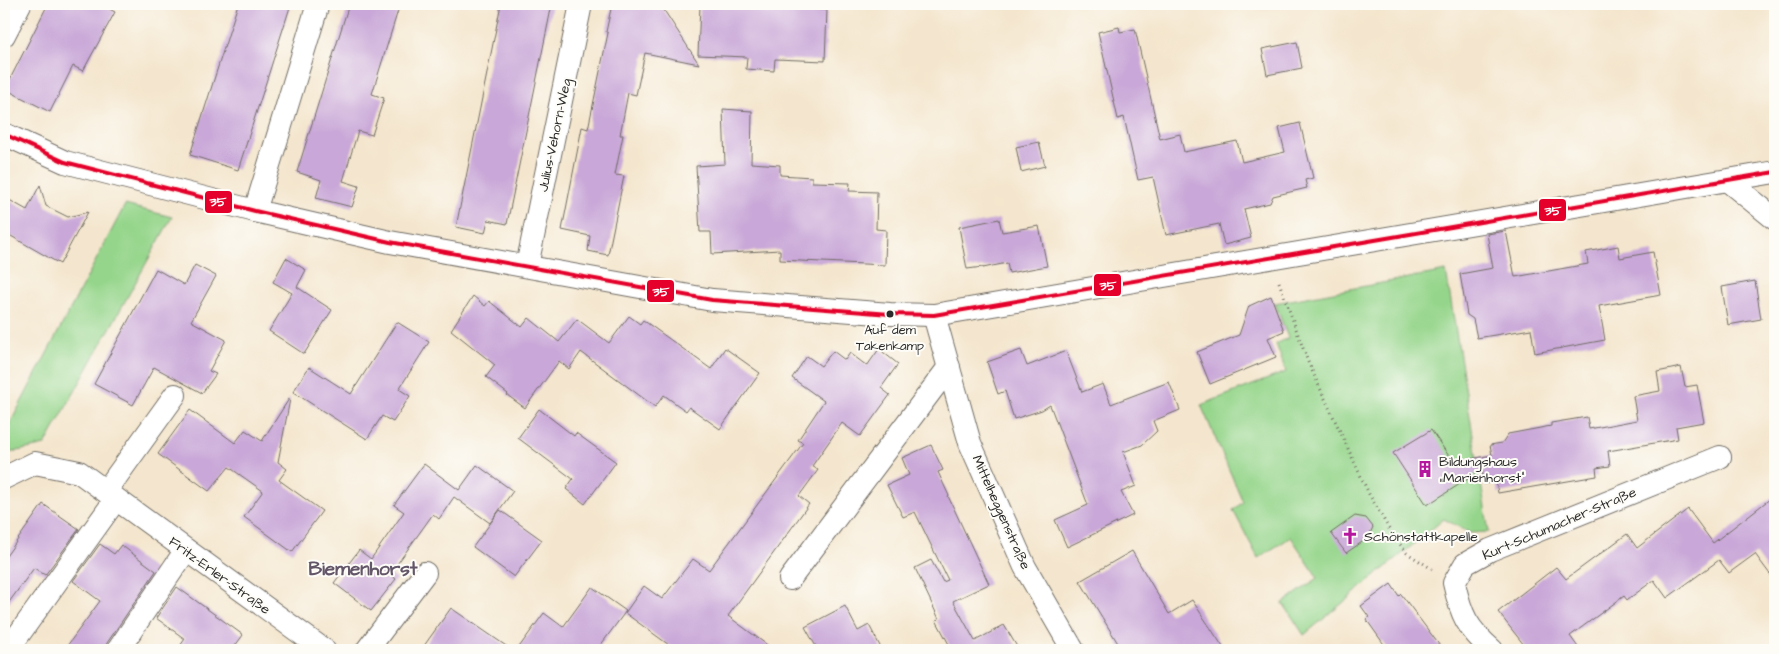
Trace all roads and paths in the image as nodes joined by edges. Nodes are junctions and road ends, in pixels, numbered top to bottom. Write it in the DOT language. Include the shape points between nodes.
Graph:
graph roads {
  1 [pos="20,4"];
  2 [pos="318,4"];
  3 [pos="581,4"];
  4 [pos="4,35"];
  5 [pos="4,134"];
  6 [pos="1775,172"];
  7 [pos="1728,181"];
  8 [pos="255,212"];
  9 [pos="1775,219"];
  10 [pos="1270,257"];
  11 [pos="526,266"];
  12 [pos="934,315"];
  13 [pos="949,367"];
  14 [pos="175,395"];
  15 [pos="1720,457"];
  16 [pos="4,478"];
  17 [pos="111,495"];
  18 [pos="186,550"];
  19 [pos="426,573"];
  20 [pos="790,579"];
  21 [pos="1454,583"];
  22 [pos="12,644"];
  23 [pos="118,650"];
  24 [pos="324,650"];
  25 [pos="367,650"];
  26 [pos="1073,650"];
  27 [pos="1492,650"];
  1 -- 4 [label="street"];
  2 -- 8 [label="street"];
  3 -- 11 [label="street, Julius-Vehorn-Weg"];
  5 -- 8 [label="street" via="65,162"];
  6 -- 7 [label="street"];
  7 -- 9 [label="street"];
  7 -- 10 [label="street"];
  8 -- 11 [label="street" via="390,242"];
  10 -- 12 [label="street"];
  10 -- 21 [label="path" via="1308,362 1369,494 1407,553"];
  11 -- 12 [label="street" via="712,300"];
  12 -- 13 [label="street, Mittelheggenstraße"];
  13 -- 20 [label="street"];
  13 -- 26 [label="street, Mittelheggenstraße" via="974,451 1025,566"];
  14 -- 17 [label="street"];
  15 -- 21 [label="street, Kurt-Schumacher-Straße" via="1490,550 1465,564"];
  16 -- 17 [label="street, Fritz-Erler-Straße" via="35,463 79,472"];
  17 -- 18 [label="street, Fritz-Erler-Straße"];
  17 -- 22 [label="street"];
  18 -- 23 [label="street"];
  18 -- 24 [label="street, Fritz-Erler-Straße"];
  19 -- 25 [label="street"];
  21 -- 27 [label="street" via="1459,608 1475,635"];
}
